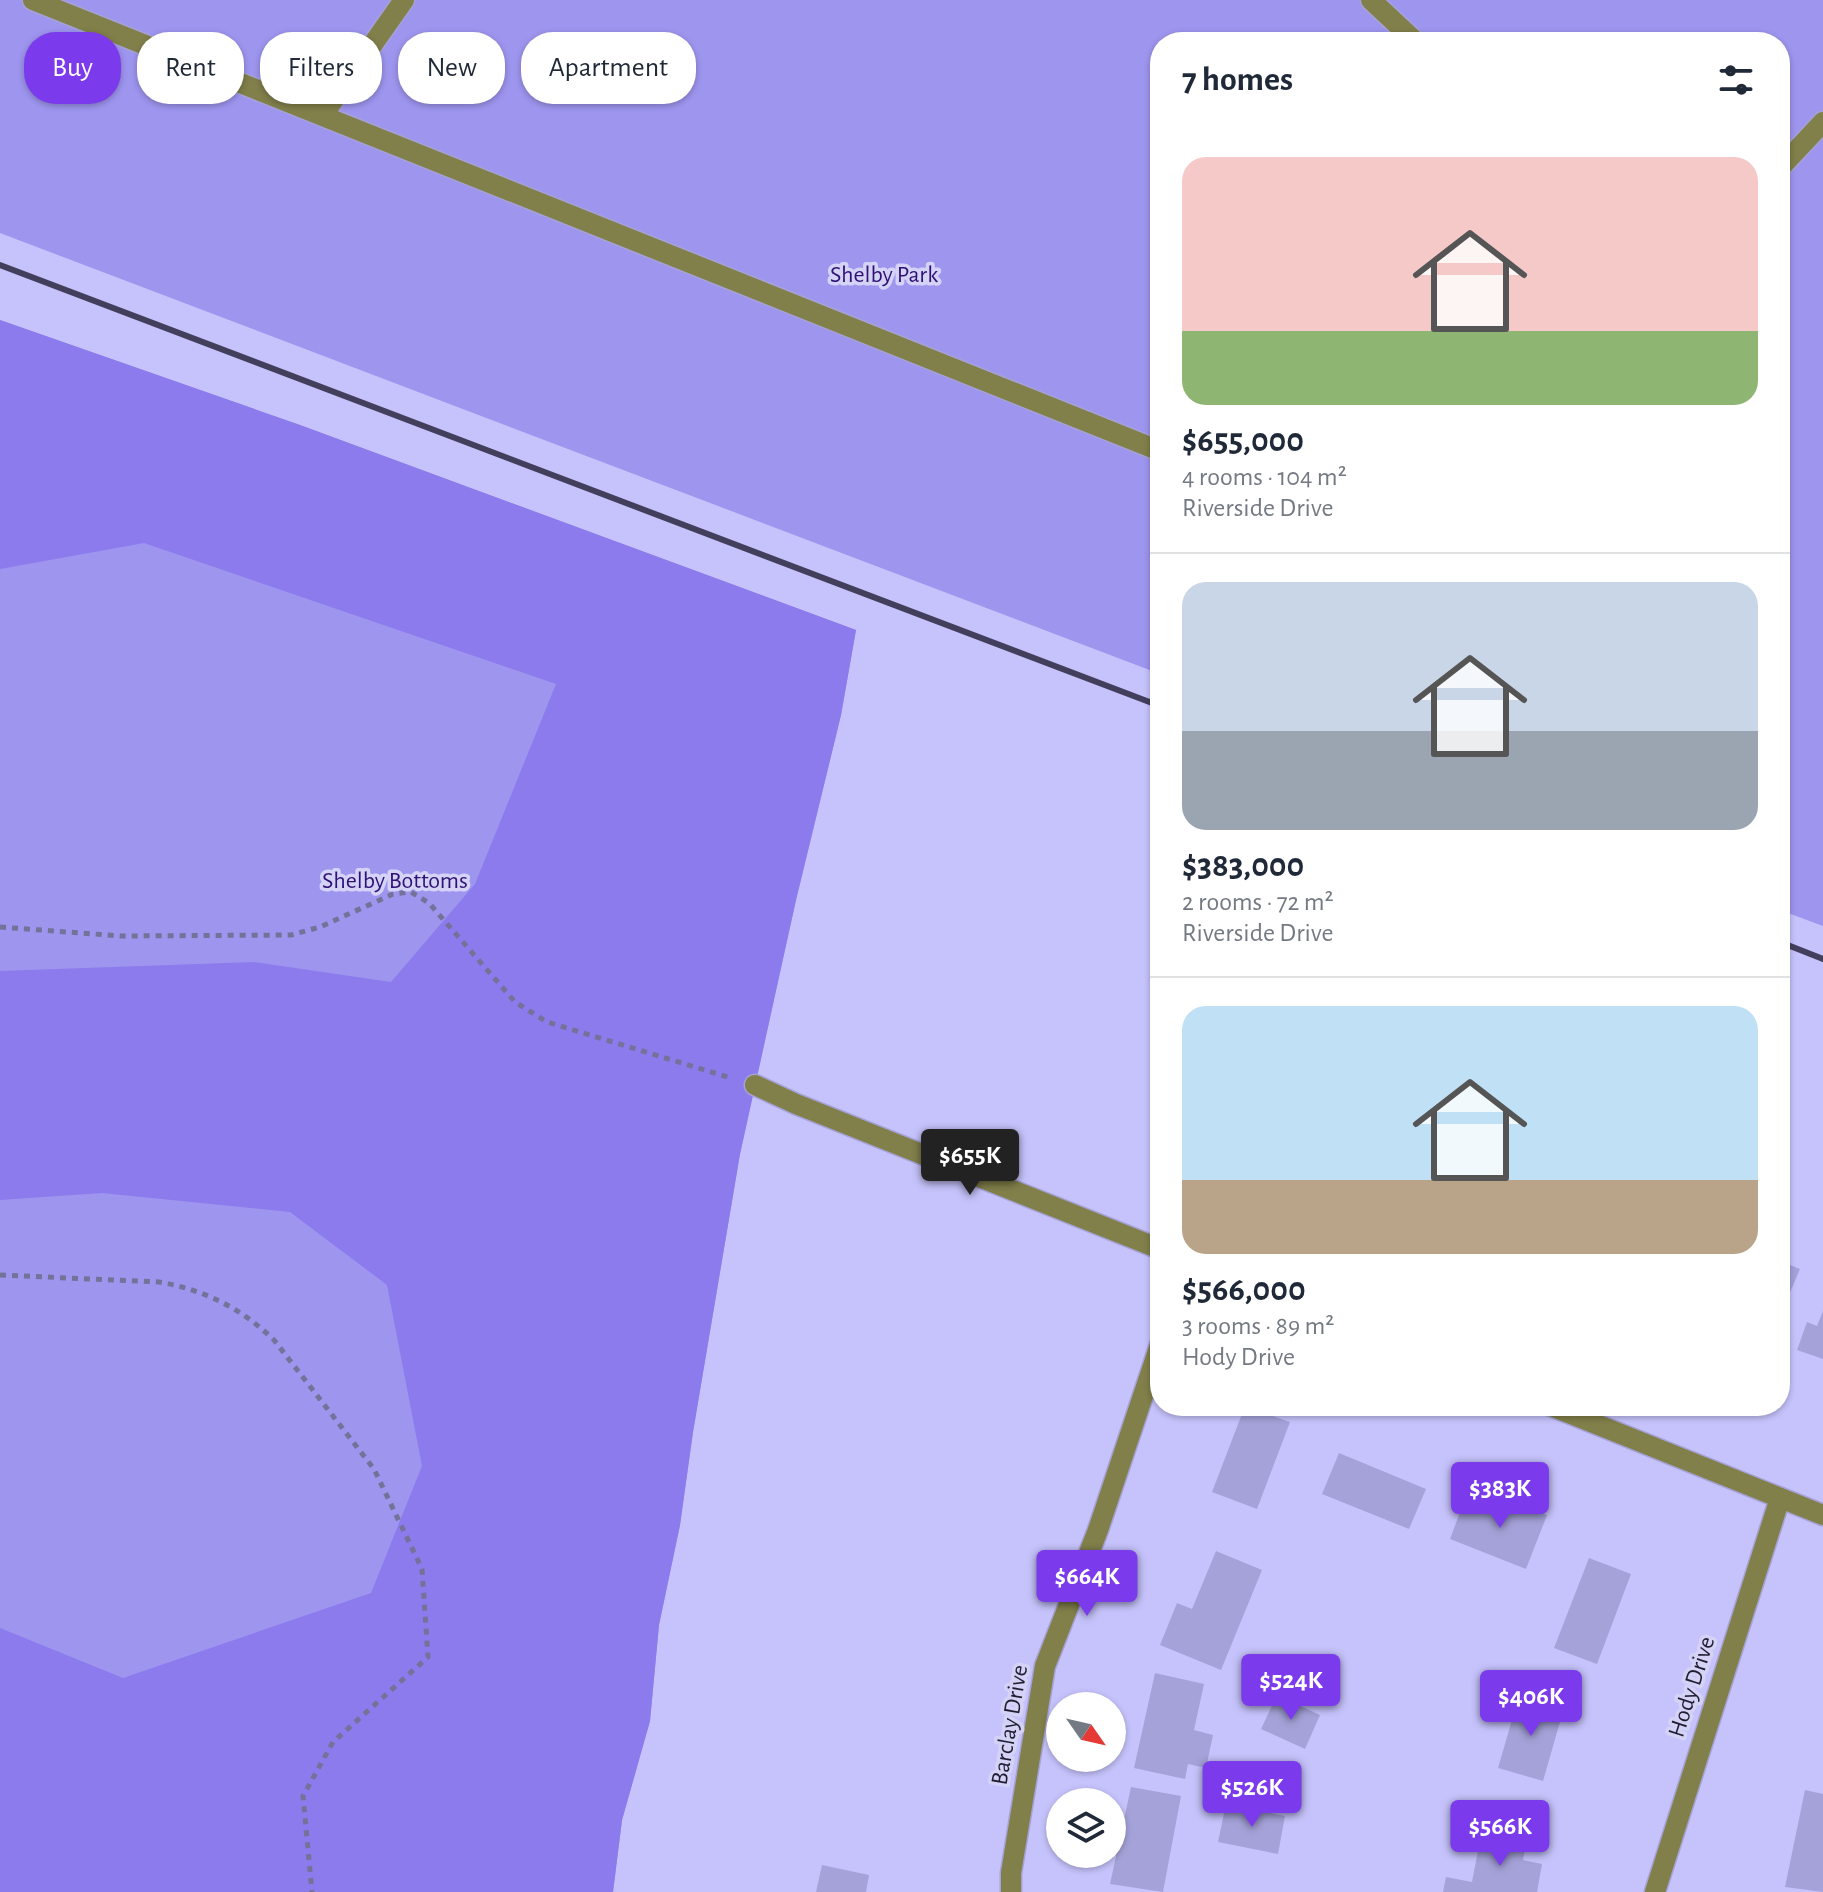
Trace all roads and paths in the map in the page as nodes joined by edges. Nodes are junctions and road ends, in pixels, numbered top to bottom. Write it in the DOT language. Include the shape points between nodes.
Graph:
graph roads {
  1 [pos="33,0"];
  2 [pos="404,0"];
  3 [pos="1371,0"];
  4 [pos="1405,32"];
  5 [pos="323,115"];
  6 [pos="1823,122"];
  7 [pos="1790,157"];
  8 [pos="1150,447"];
  9 [pos="0,927"];
  10 [pos="755,1085"];
  11 [pos="1150,1245"];
  12 [pos="0,1275"];
  13 [pos="1150,1375"];
  14 [pos="1576,1416"];
  15 [pos="1780,1498"];
  16 [pos="1823,1515"];
  17 [pos="312,1892"];
  18 [pos="1011,1892"];
  19 [pos="1655,1892"];
  1 -- 5 [label="street"];
  2 -- 5 [label="street"];
  3 -- 4 [label="street"];
  5 -- 8 [label="street"];
  6 -- 7 [label="street"];
  9 -- 10 [label="path" via="121,936 276,936 305,932 400,892 420,896 522,1008 547,1022"];
  10 -- 11 [label="street"];
  12 -- 17 [label="path" via="159,1282 222,1301 274,1340 374,1469 422,1569 428,1657 333,1742 303,1796"];
  13 -- 18 [label="street, Barclay Drive" via="1045,1666"];
  14 -- 15 [label="street"];
  15 -- 16 [label="street"];
  15 -- 19 [label="street, Hody Drive"];
}
